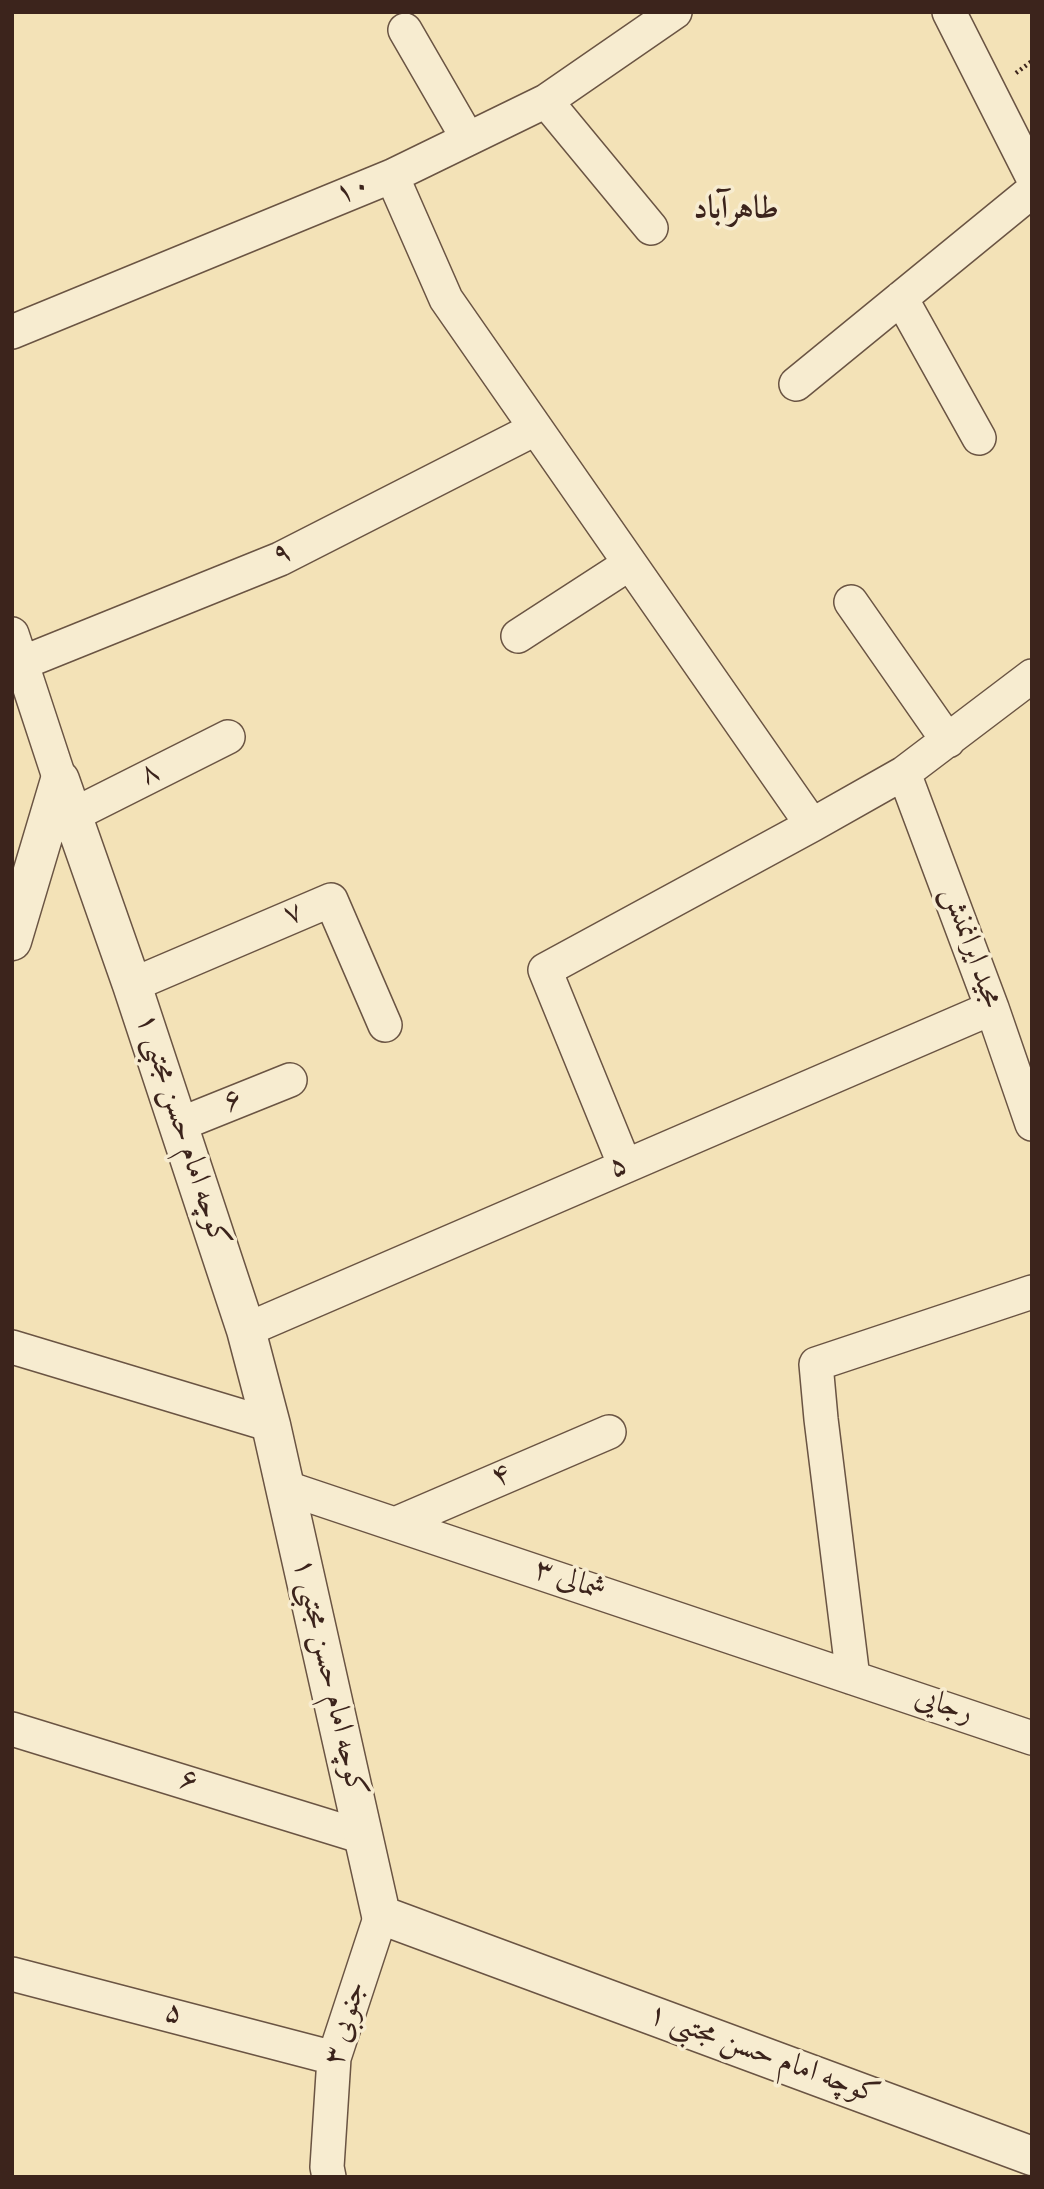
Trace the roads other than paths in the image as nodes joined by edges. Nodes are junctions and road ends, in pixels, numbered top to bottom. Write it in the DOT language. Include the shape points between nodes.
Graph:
graph roads {
  1 [pos="675,12"];
  2 [pos="948,12"];
  3 [pos="405,30"];
  4 [pos="546,101"];
  5 [pos="468,139"];
  6 [pos="392,176"];
  7 [pos="1032,176"];
  8 [pos="1032,191"];
  9 [pos="651,228"];
  10 [pos="901,298"];
  11 [pos="12,332"];
  12 [pos="796,384"];
  13 [pos="535,429"];
  14 [pos="979,439"];
  15 [pos="629,564"];
  16 [pos="851,602"];
  17 [pos="518,636"];
  18 [pos="17,648"];
  19 [pos="1032,676"];
  20 [pos="228,737"];
  21 [pos="948,741"];
  22 [pos="904,773"];
  23 [pos="60,780"];
  24 [pos="73,815"];
  25 [pos="812,825"];
  26 [pos="12,941"];
  27 [pos="132,985"];
  28 [pos="992,1008"];
  29 [pos="385,1025"];
  30 [pos="290,1080"];
  31 [pos="1032,1124"];
  32 [pos="178,1125"];
  33 [pos="625,1166"];
  34 [pos="1032,1292"];
  35 [pos="246,1329"];
  36 [pos="12,1347"];
  37 [pos="271,1425"];
  38 [pos="609,1432"];
  39 [pos="284,1487"];
  40 [pos="395,1524"];
  41 [pos="853,1678"];
  42 [pos="12,1729"];
  43 [pos="1032,1738"];
  44 [pos="363,1837"];
  45 [pos="381,1915"];
  46 [pos="12,1974"];
  47 [pos="334,2058"];
  48 [pos="1027,2156"];
  49 [pos="329,2177"];
  1 -- 4 [label="street, ۱۰"];
  2 -- 7 [label="street"];
  3 -- 5 [label="street"];
  4 -- 5 [label="street, ۱۰"];
  4 -- 9 [label="street"];
  5 -- 6 [label="street, ۱۰"];
  6 -- 11 [label="street, ۱۰"];
  6 -- 13 [label="street" via="446,299"];
  8 -- 10 [label="street"];
  10 -- 12 [label="street"];
  10 -- 14 [label="street"];
  13 -- 15 [label="street"];
  13 -- 18 [label="street, ۹" via="280,559"];
  15 -- 17 [label="street"];
  15 -- 25 [label="street"];
  16 -- 21 [label="street"];
  18 -- 23 [label="street"];
  19 -- 21 [label="street"];
  20 -- 24 [label="street, ۸"];
  21 -- 22 [label="street"];
  22 -- 25 [label="street"];
  22 -- 28 [label="street, مجید ایرانمنش"];
  23 -- 24 [label="street, کوچه امام حسن مجتبی ۱"];
  23 -- 26 [label="street"];
  24 -- 27 [label="street, کوچه امام حسن مجتبی ۱"];
  25 -- 33 [label="street" via="545,970"];
  27 -- 29 [label="street, ۷" via="331,900"];
  27 -- 32 [label="street, کوچه امام حسن مجتبی ۱"];
  28 -- 31 [label="street, مجید ایرانمنش"];
  28 -- 33 [label="street, ۵"];
  30 -- 32 [label="street, ۶"];
  32 -- 35 [label="street, کوچه امام حسن مجتبی ۱"];
  33 -- 35 [label="street, ۵"];
  34 -- 41 [label="street" via="816,1364"];
  35 -- 37 [label="street, کوچه امام حسن مجتبی ۱"];
  36 -- 37 [label="street"];
  37 -- 39 [label="street, کوچه امام حسن مجتبی ۱"];
  38 -- 40 [label="street, ۴"];
  39 -- 40 [label="street, ۳ شمالی"];
  39 -- 44 [label="street, کوچه امام حسن مجتبی ۱"];
  40 -- 41 [label="street, ۳ شمالی"];
  41 -- 43 [label="street, رجایی"];
  42 -- 44 [label="street, ۶"];
  44 -- 45 [label="street, کوچه امام حسن مجتبی ۱"];
  45 -- 47 [label="street, ۳ جنوبی"];
  45 -- 48 [label="street, کوچه امام حسن مجتبی ۱"];
  46 -- 47 [label="street, ۵"];
  47 -- 49 [label="street, ۳ جنوبی"];
}
